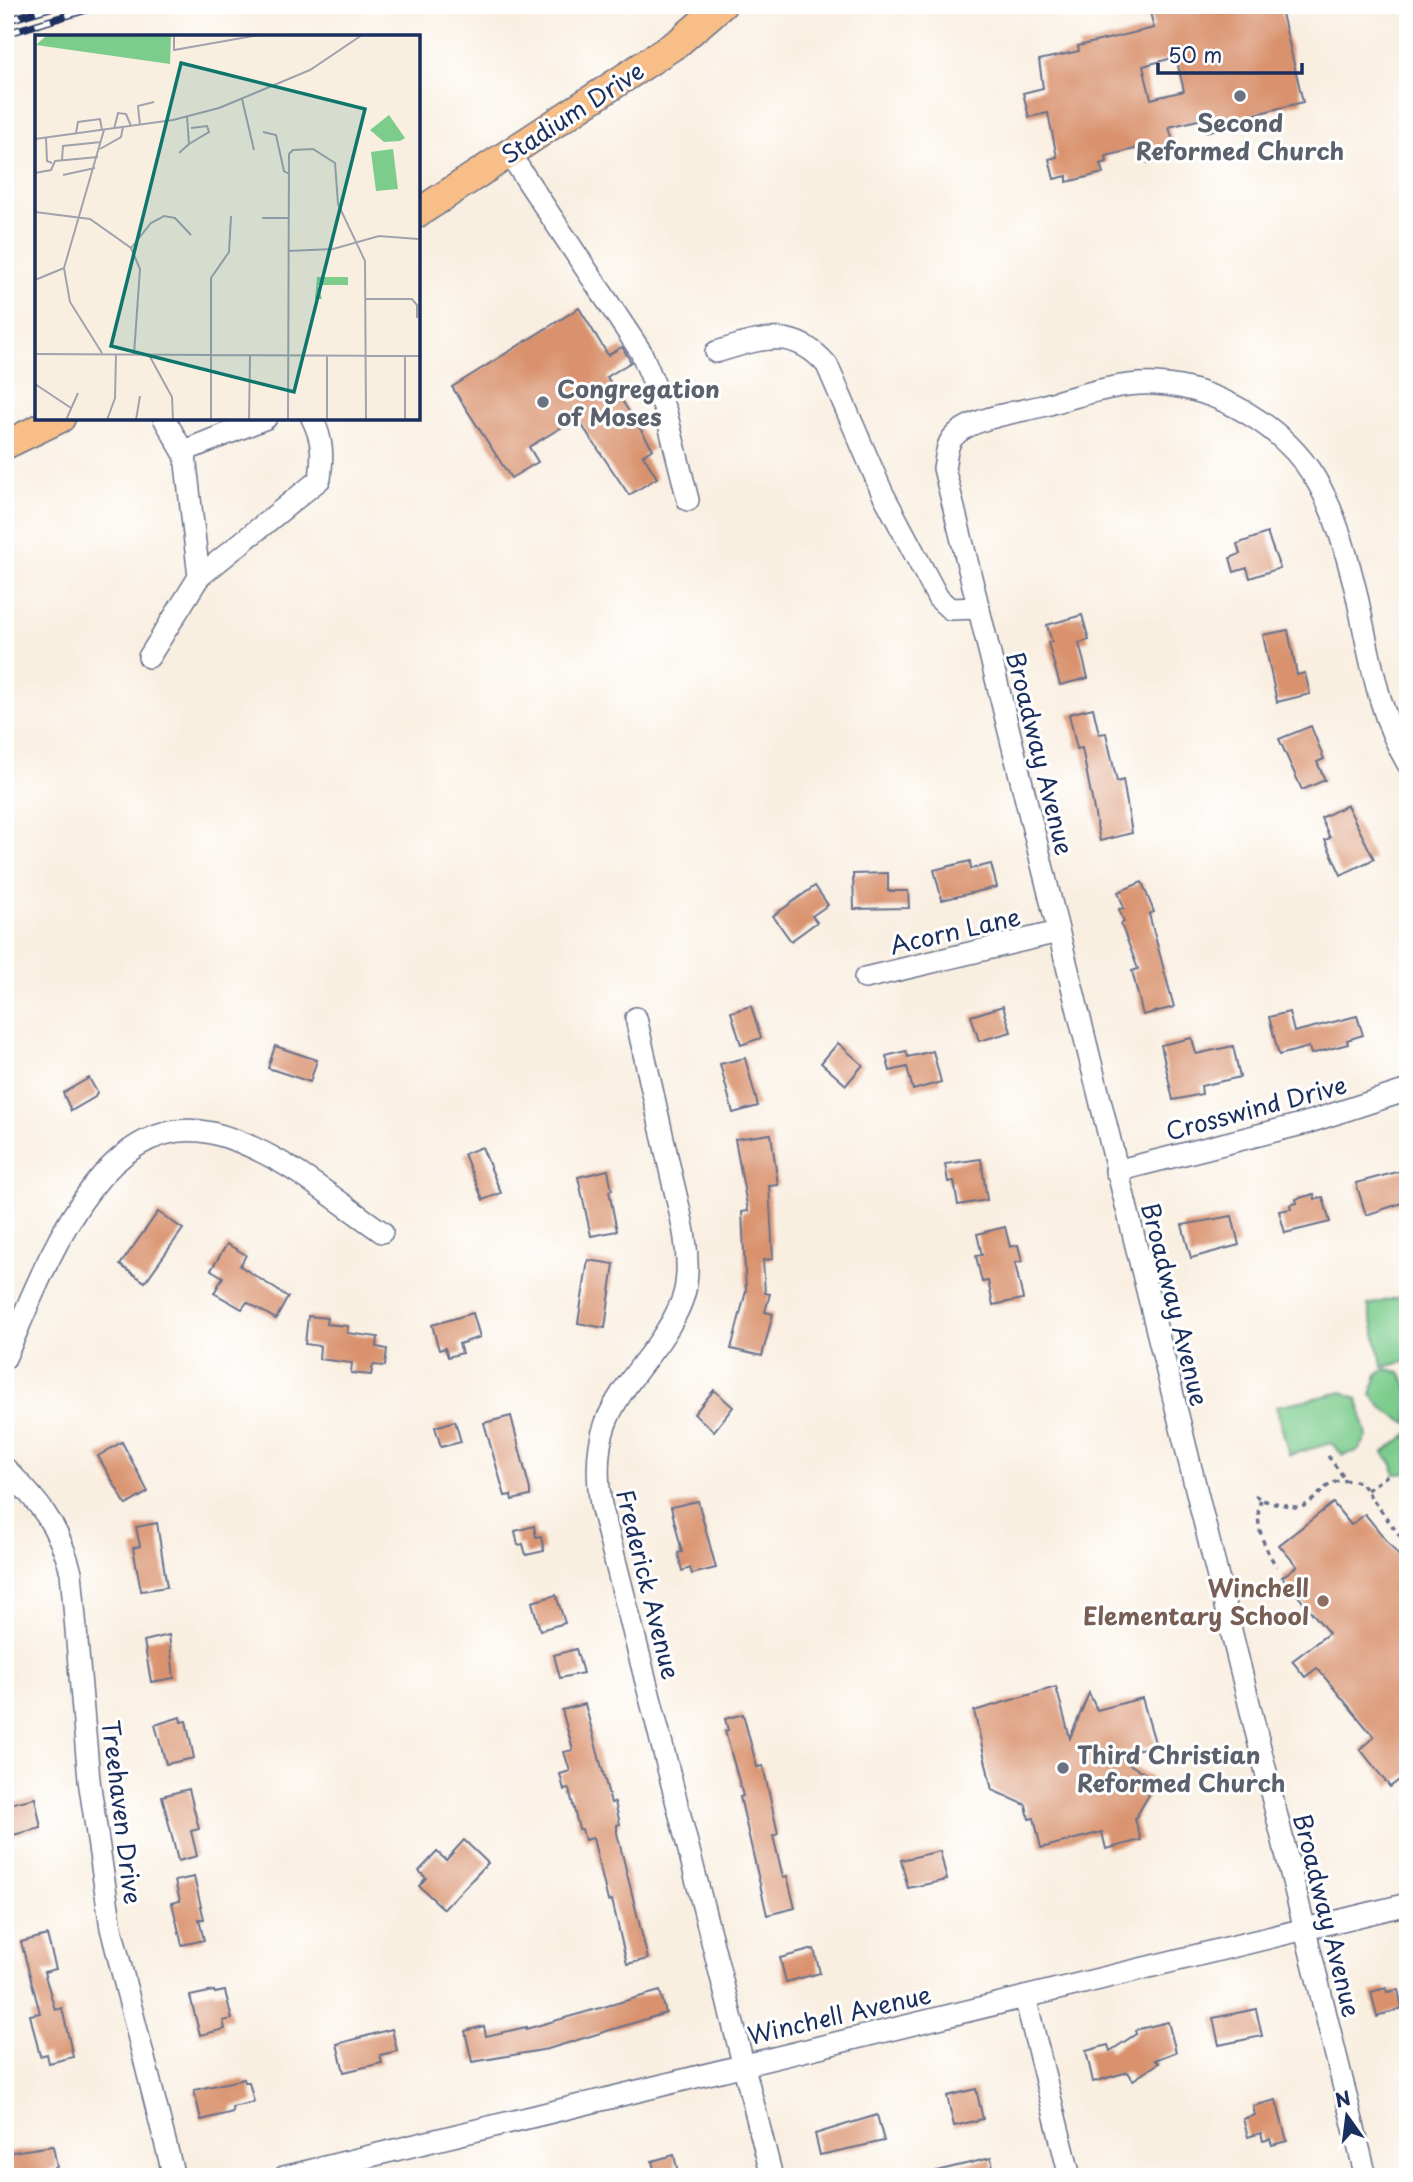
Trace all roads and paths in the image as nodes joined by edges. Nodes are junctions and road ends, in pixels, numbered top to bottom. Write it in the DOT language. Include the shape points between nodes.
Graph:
graph roads {
  1 [pos="722,5"];
  2 [pos="509,153"];
  3 [pos="420,212"];
  4 [pos="716,352"];
  5 [pos="57,420"];
  6 [pos="165,420"];
  7 [pos="262,420"];
  8 [pos="313,420"];
  9 [pos="5,444"];
  10 [pos="184,452"];
  11 [pos="688,500"];
  12 [pos="199,577"];
  13 [pos="979,608"];
  14 [pos="149,657"];
  15 [pos="1408,764"];
  16 [pos="1058,932"];
  17 [pos="864,978"];
  18 [pos="636,1018"];
  19 [pos="1408,1090"];
  20 [pos="1116,1171"];
  21 [pos="382,1232"];
  22 [pos="5,1358"];
  23 [pos="1328,1456"];
  24 [pos="5,1468"];
  25 [pos="1388,1475"];
  26 [pos="1345,1479"];
  27 [pos="1367,1490"];
  28 [pos="1255,1494"];
  29 [pos="1261,1500"];
  30 [pos="1407,1543"];
  31 [pos="1277,1566"];
  32 [pos="1408,1904"];
  33 [pos="1305,1929"];
  34 [pos="1025,1997"];
  35 [pos="745,2064"];
  36 [pos="290,2176"];
  37 [pos="174,2177"];
  38 [pos="772,2177"];
  39 [pos="1070,2177"];
  40 [pos="1366,2177"];
  1 -- 2 [label="main road, Stadium Drive" via="679,42"];
  2 -- 3 [label="main road, Stadium Drive"];
  2 -- 11 [label="street" via="641,352 666,412"];
  4 -- 13 [label="street" via="773,338 806,344 817,353 827,365 882,492 939,598 950,609"];
  5 -- 9 [label="main road"];
  6 -- 10 [label="street"];
  7 -- 10 [label="street"];
  8 -- 12 [label="street" via="323,453 320,479"];
  10 -- 12 [label="street"];
  12 -- 14 [label="street"];
  13 -- 15 [label="street, Broadway Avenue" via="944,468 950,442 958,433 980,422 1111,388 1154,384 1186,388 1230,403 1285,442 1316,479 1355,588 1383,708"];
  13 -- 16 [label="street, Broadway Avenue"];
  16 -- 17 [label="street, Acorn Lane"];
  16 -- 20 [label="street, Broadway Avenue"];
  18 -- 35 [label="street, Frederick Avenue" via="684,1231 686,1287 669,1327 618,1398 603,1428 597,1476"];
  19 -- 20 [label="street, Crosswind Drive" via="1306,1124"];
  20 -- 33 [label="street, Broadway Avenue"];
  21 -- 22 [label="street" via="284,1165 233,1140 199,1131 151,1138 125,1154 70,1218"];
  23 -- 26 [label="path"];
  24 -- 37 [label="street, Treehaven Drive" via="51,1518 71,1572 89,1780 111,1928"];
  25 -- 27 [label="path"];
  26 -- 27 [label="path" via="1360,1482"];
  26 -- 29 [label="path" via="1323,1487 1300,1508"];
  27 -- 30 [label="path"];
  28 -- 29 [label="path"];
  29 -- 31 [label="path" via="1259,1517 1268,1555"];
  32 -- 33 [label="street, Winchell Avenue"];
  33 -- 34 [label="street, Winchell Avenue"];
  33 -- 40 [label="street, Broadway Avenue"];
  34 -- 35 [label="street, Winchell Avenue"];
  34 -- 39 [label="street"];
  35 -- 36 [label="street, Winchell Avenue"];
  35 -- 38 [label="street, Frederick Avenue"];
}
